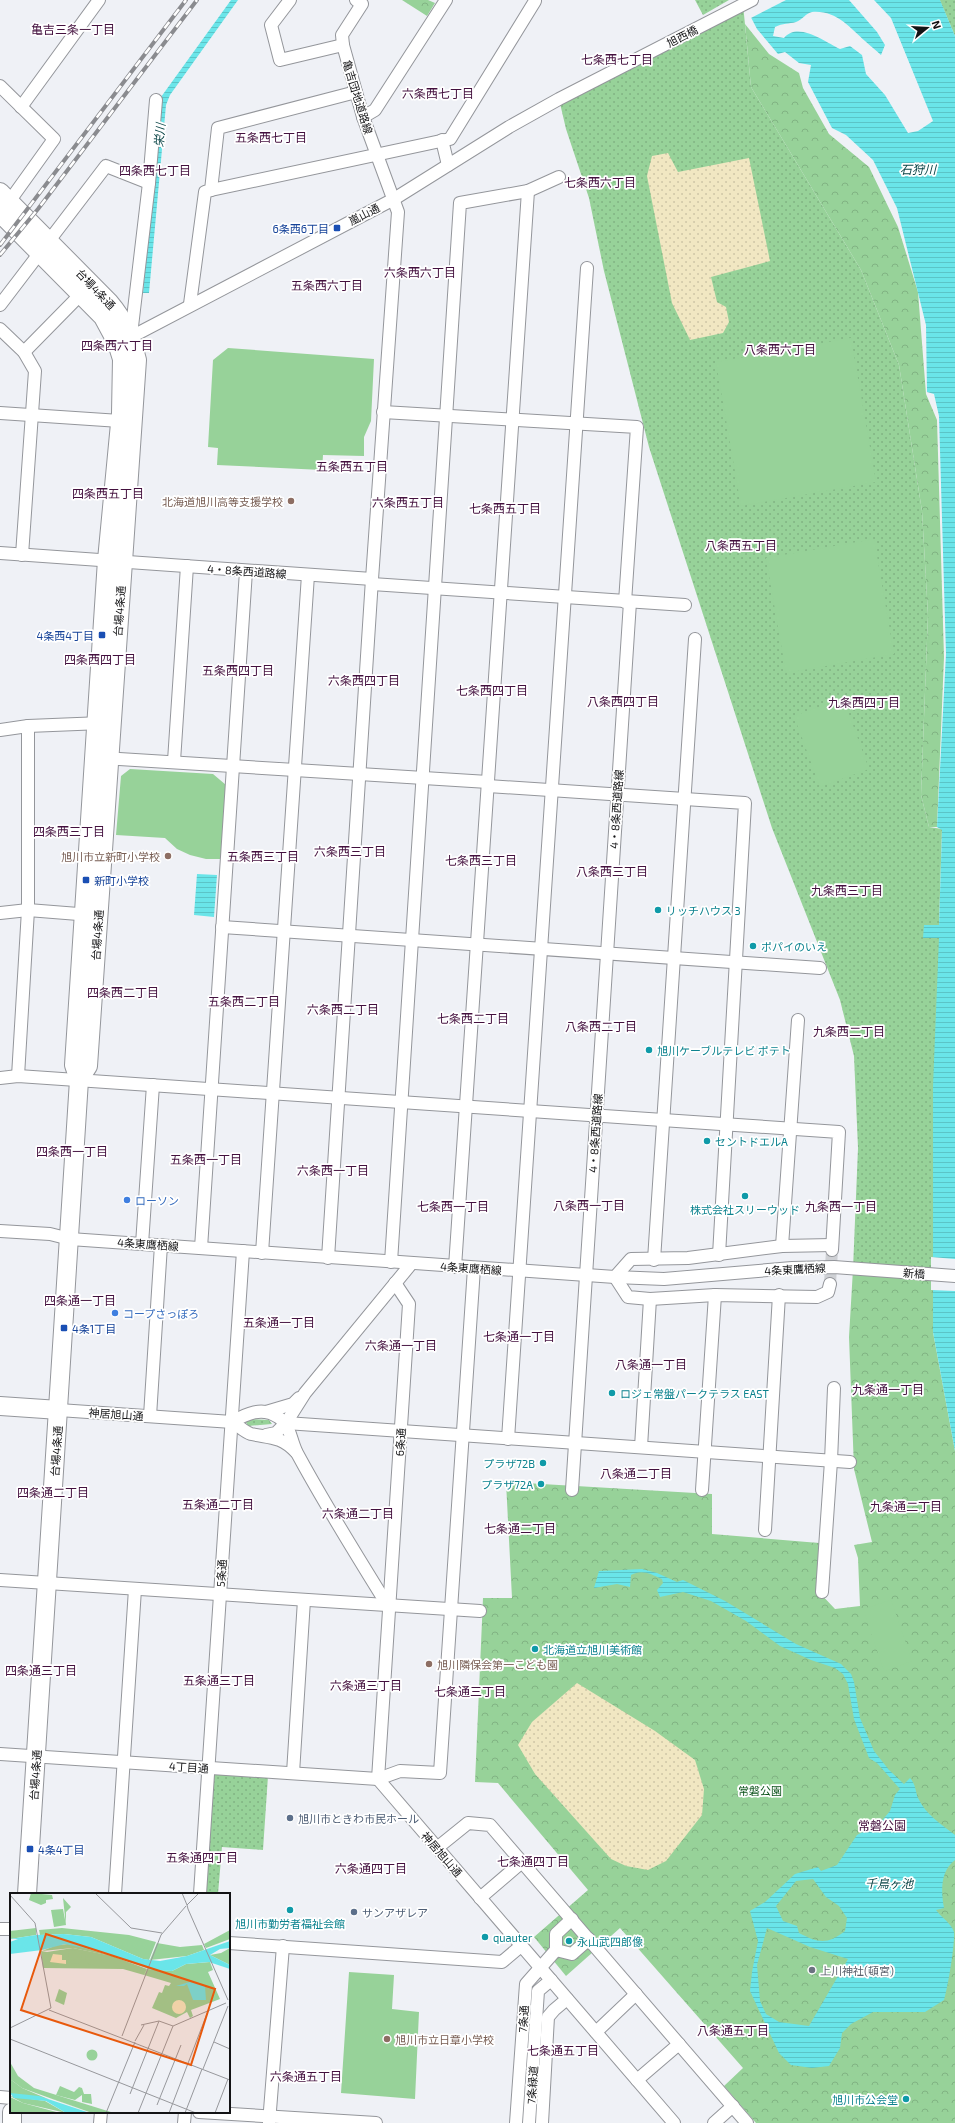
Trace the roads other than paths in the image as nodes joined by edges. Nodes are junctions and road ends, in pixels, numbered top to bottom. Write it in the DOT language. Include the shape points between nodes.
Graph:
graph roads {
  1 [pos="99,0"];
  2 [pos="290,0"];
  3 [pos="356,0"];
  4 [pos="446,0"];
  5 [pos="535,0"];
  6 [pos="752,0"];
  7 [pos="343,45"];
  8 [pos="591,82"];
  9 [pos="0,86"];
  10 [pos="356,92"];
  11 [pos="156,100"];
  12 [pos="21,107"];
  13 [pos="364,117"];
  14 [pos="442,140"];
  15 [pos="377,154"];
  16 [pos="448,165"];
  17 [pos="559,177"];
  18 [pos="149,183"];
  19 [pos="211,190"];
  20 [pos="528,191"];
  21 [pos="394,199"];
  22 [pos="2,207"];
  23 [pos="44,247"];
  24 [pos="586,268"];
  25 [pos="81,294"];
  26 [pos="190,304"];
  27 [pos="0,305"];
  28 [pos="103,316"];
  29 [pos="0,328"];
  30 [pos="131,336"];
  31 [pos="24,352"];
  32 [pos="384,412"];
  33 [pos="0,413"];
  34 [pos="33,416"];
  35 [pos="446,416"];
  36 [pos="120,417"];
  37 [pos="513,420"];
  38 [pos="576,424"];
  39 [pos="0,553"];
  40 [pos="22,555"];
  41 [pos="115,561"];
  42 [pos="187,566"];
  43 [pos="246,571"];
  44 [pos="308,575"];
  45 [pos="372,582"];
  46 [pos="435,588"];
  47 [pos="501,593"];
  48 [pos="564,598"];
  49 [pos="627,602"];
  50 [pos="685,605"];
  51 [pos="695,639"];
  52 [pos="104,723"];
  53 [pos="28,726"];
  54 [pos="0,730"];
  55 [pos="102,757"];
  56 [pos="174,761"];
  57 [pos="232,765"];
  58 [pos="295,769"];
  59 [pos="360,774"];
  60 [pos="423,778"];
  61 [pos="488,784"];
  62 [pos="552,789"];
  63 [pos="617,794"];
  64 [pos="684,797"];
  65 [pos="28,910"];
  66 [pos="0,913"];
  67 [pos="91,915"];
  68 [pos="222,927"];
  69 [pos="284,931"];
  70 [pos="348,936"];
  71 [pos="412,940"];
  72 [pos="477,944"];
  73 [pos="541,949"];
  74 [pos="607,953"];
  75 [pos="673,958"];
  76 [pos="735,962"];
  77 [pos="820,968"];
  78 [pos="798,1020"];
  79 [pos="18,1076"];
  80 [pos="0,1078"];
  81 [pos="79,1080"];
  82 [pos="153,1085"];
  83 [pos="210,1089"];
  84 [pos="272,1093"];
  85 [pos="338,1098"];
  86 [pos="402,1102"];
  87 [pos="466,1106"];
  88 [pos="530,1111"];
  89 [pos="596,1115"];
  90 [pos="663,1120"];
  91 [pos="727,1124"];
  92 [pos="792,1128"];
  93 [pos="0,1231"];
  94 [pos="70,1239"];
  95 [pos="142,1244"];
  96 [pos="161,1245"];
  97 [pos="782,1246"];
  98 [pos="201,1248"];
  99 [pos="243,1251"];
  100 [pos="262,1253"];
  101 [pos="719,1255"];
  102 [pos="328,1258"];
  103 [pos="654,1260"];
  104 [pos="391,1262"];
  105 [pos="411,1264"];
  106 [pos="455,1267"];
  107 [pos="474,1268"];
  108 [pos="873,1270"];
  109 [pos="519,1271"];
  110 [pos="585,1275"];
  111 [pos="955,1276"];
  112 [pos="615,1277"];
  113 [pos="395,1283"];
  114 [pos="829,1288"];
  115 [pos="715,1295"];
  116 [pos="779,1295"];
  117 [pos="650,1299"];
  118 [pos="834,1388"];
  119 [pos="305,1393"];
  120 [pos="0,1406"];
  121 [pos="59,1410"];
  122 [pos="266,1412"];
  123 [pos="150,1416"];
  124 [pos="232,1422"];
  125 [pos="286,1423"];
  126 [pos="401,1431"];
  127 [pos="266,1435"];
  128 [pos="462,1436"];
  129 [pos="508,1439"];
  130 [pos="575,1443"];
  131 [pos="641,1447"];
  132 [pos="296,1452"];
  133 [pos="704,1452"];
  134 [pos="769,1457"];
  135 [pos="831,1461"];
  136 [pos="850,1462"];
  137 [pos="572,1490"];
  138 [pos="702,1490"];
  139 [pos="765,1530"];
  140 [pos="0,1580"];
  141 [pos="47,1584"];
  142 [pos="135,1589"];
  143 [pos="822,1592"];
  144 [pos="220,1595"];
  145 [pos="304,1600"];
  146 [pos="388,1606"];
  147 [pos="451,1609"];
  148 [pos="480,1611"];
  149 [pos="0,1754"];
  150 [pos="36,1756"];
  151 [pos="124,1762"];
  152 [pos="209,1768"];
  153 [pos="293,1773"];
  154 [pos="378,1779"];
  155 [pos="436,1848"];
  156 [pos="522,1862"];
  157 [pos="27,1893"];
  158 [pos="115,1893"];
  159 [pos="200,1893"];
  160 [pos="480,1898"];
  161 [pos="572,1920"];
  162 [pos="589,1940"];
  163 [pos="230,1943"];
  164 [pos="283,1946"];
  165 [pos="521,1946"];
  166 [pos="556,1950"];
  167 [pos="540,1967"];
  168 [pos="551,1980"];
  169 [pos="636,1994"];
  170 [pos="568,1999"];
  171 [pos="596,2032"];
  172 [pos="679,2044"];
  173 [pos="637,2080"];
  174 [pos="0,2097"];
  175 [pos="10,2098"];
  176 [pos="733,2106"];
  177 [pos="101,2113"];
  178 [pos="185,2113"];
  179 [pos="208,2113"];
  180 [pos="270,2120"];
  181 [pos="354,2122"];
  182 [pos="100,2123"];
  183 [pos="184,2123"];
  184 [pos="376,2123"];
  185 [pos="516,2123"];
  186 [pos="529,2123"];
  187 [pos="542,2123"];
  188 [pos="674,2123"];
  189 [pos="714,2123"];
  190 [pos="747,2123"];
  1 -- 12 [label="street"];
  2 -- 7 [label="street" via="271,25 280,60"];
  3 -- 7 [label="street, 亀吉団地道路線" via="362,4 342,34"];
  4 -- 13 [label="street" via="375,110"];
  5 -- 14 [label="street" via="450,139"];
  6 -- 8 [label="street, 旭西橋"];
  7 -- 10 [label="street, 亀吉団地道路線"];
  8 -- 16 [label="street, 嵐山通" via="509,127"];
  9 -- 12 [label="street"];
  10 -- 13 [label="street, 亀吉団地道路線"];
  10 -- 19 [label="street" via="218,128"];
  11 -- 18 [label="street"];
  12 -- 22 [label="street" via="54,139"];
  13 -- 15 [label="street, 亀吉団地道路線"];
  14 -- 15 [label="street"];
  14 -- 16 [label="street"];
  15 -- 19 [label="street"];
  15 -- 21 [label="street, 亀吉団地道路線"];
  16 -- 21 [label="street, 嵐山通"];
  17 -- 20 [label="street"];
  18 -- 23 [label="street" via="106,166"];
  18 -- 30 [label="street"];
  19 -- 26 [label="street" via="205,192"];
  20 -- 35 [label="street" via="460,203"];
  20 -- 37 [label="street"];
  21 -- 26 [label="street, 嵐山通"];
  21 -- 32 [label="street, 亀吉団地道路線" via="398,212"];
  22 -- 23 [label="highway, 台場4条通"];
  23 -- 25 [label="highway, 台場4条通"];
  23 -- 27 [label="street"];
  23 -- 30 [label="highway, 台場4条通" via="109,302 123,319"];
  24 -- 38 [label="street"];
  25 -- 28 [label="highway, 台場4条通"];
  25 -- 31 [label="street"];
  26 -- 30 [label="street, 嵐山通"];
  28 -- 30 [label="highway"];
  28 -- 36 [label="highway, 台場4条通" via="117,342 122,359"];
  29 -- 31 [label="street"];
  30 -- 36 [label="highway" via="128,374"];
  30 -- 41 [label="highway, 台場4条通" via="137,360"];
  31 -- 34 [label="street" via="35,371"];
  32 -- 35 [label="street"];
  32 -- 45 [label="street, 亀吉団地道路線"];
  33 -- 34 [label="street"];
  34 -- 36 [label="street"];
  34 -- 40 [label="street"];
  35 -- 37 [label="street"];
  35 -- 46 [label="street"];
  36 -- 41 [label="highway, 台場4条通"];
  37 -- 38 [label="street"];
  37 -- 47 [label="street"];
  38 -- 48 [label="street"];
  38 -- 49 [label="street" via="637,427"];
  39 -- 40 [label="street, 4・8条西道路線"];
  40 -- 41 [label="street, 4・8条西道路線"];
  41 -- 42 [label="street, 4・8条西道路線"];
  41 -- 52 [label="highway, 台場4条通"];
  42 -- 43 [label="street, 4・8条西道路線"];
  42 -- 56 [label="street"];
  43 -- 44 [label="street, 4・8条西道路線"];
  43 -- 57 [label="street"];
  44 -- 45 [label="street, 4・8条西道路線"];
  44 -- 58 [label="street"];
  45 -- 46 [label="street, 4・8条西道路線"];
  45 -- 59 [label="street, 亀吉団地道路線"];
  46 -- 47 [label="street, 4・8条西道路線"];
  46 -- 60 [label="street"];
  47 -- 48 [label="street, 4・8条西道路線"];
  47 -- 61 [label="street"];
  48 -- 49 [label="street, 4・8条西道路線"];
  48 -- 62 [label="street"];
  49 -- 50 [label="street"];
  49 -- 63 [label="street, 4・8条西道路線"];
  51 -- 64 [label="street"];
  52 -- 53 [label="street"];
  52 -- 55 [label="highway, 台場4条通"];
  53 -- 54 [label="street"];
  53 -- 65 [label="street"];
  55 -- 56 [label="street"];
  55 -- 67 [label="highway, 台場4条通"];
  56 -- 57 [label="street"];
  57 -- 58 [label="street"];
  57 -- 68 [label="street"];
  58 -- 59 [label="street"];
  58 -- 69 [label="street"];
  59 -- 60 [label="street"];
  59 -- 70 [label="street, 亀吉団地道路線"];
  60 -- 61 [label="street"];
  60 -- 71 [label="street"];
  61 -- 62 [label="street"];
  61 -- 72 [label="street"];
  62 -- 63 [label="street"];
  62 -- 73 [label="street"];
  63 -- 64 [label="street"];
  63 -- 74 [label="street, 4・8条西道路線"];
  64 -- 75 [label="street"];
  64 -- 76 [label="street" via="745,803"];
  65 -- 66 [label="street"];
  65 -- 67 [label="street"];
  65 -- 79 [label="street"];
  67 -- 81 [label="highway, 台場4条通" via="74,1065"];
  68 -- 69 [label="street"];
  68 -- 83 [label="street"];
  69 -- 70 [label="street"];
  69 -- 84 [label="street"];
  70 -- 71 [label="street"];
  70 -- 85 [label="street, 亀吉団地道路線"];
  71 -- 72 [label="street"];
  71 -- 86 [label="street"];
  72 -- 73 [label="street"];
  72 -- 87 [label="street"];
  73 -- 74 [label="street"];
  73 -- 88 [label="street"];
  74 -- 75 [label="street"];
  74 -- 89 [label="street, 4・8条西道路線"];
  75 -- 76 [label="street"];
  75 -- 90 [label="street"];
  76 -- 77 [label="street"];
  76 -- 91 [label="street"];
  78 -- 92 [label="street"];
  79 -- 80 [label="street"];
  79 -- 81 [label="street"];
  81 -- 82 [label="street"];
  81 -- 94 [label="highway, 台場4条通"];
  82 -- 83 [label="street"];
  82 -- 95 [label="street"];
  83 -- 84 [label="street"];
  83 -- 98 [label="street"];
  84 -- 85 [label="street"];
  84 -- 100 [label="street"];
  85 -- 86 [label="street"];
  85 -- 102 [label="street, 亀吉団地道路線"];
  86 -- 87 [label="street"];
  86 -- 104 [label="street"];
  87 -- 88 [label="street"];
  87 -- 106 [label="street"];
  88 -- 89 [label="street"];
  88 -- 109 [label="street"];
  89 -- 90 [label="street"];
  89 -- 110 [label="street, 4・8条西道路線"];
  90 -- 91 [label="street"];
  90 -- 103 [label="street"];
  91 -- 92 [label="street"];
  91 -- 101 [label="street"];
  92 -- 97 [label="street"];
  92 -- 97 [label="street" via="839,1132 832,1248"];
  93 -- 94 [label="street, 4条東鷹栖線" via="50,1234"];
  94 -- 95 [label="street, 4条東鷹栖線"];
  94 -- 121 [label="highway, 台場4条通"];
  95 -- 96 [label="street, 4条東鷹栖線"];
  96 -- 98 [label="street, 4条東鷹栖線"];
  96 -- 123 [label="street"];
  97 -- 101 [label="street"];
  98 -- 99 [label="street, 4条東鷹栖線"];
  99 -- 100 [label="street, 4条東鷹栖線"];
  99 -- 124 [label="street, 5条通"];
  100 -- 102 [label="street, 4条東鷹栖線"];
  101 -- 103 [label="street"];
  102 -- 104 [label="street, 4条東鷹栖線"];
  103 -- 112 [label="street" via="631,1259"];
  104 -- 105 [label="street, 4条東鷹栖線"];
  105 -- 106 [label="street, 4条東鷹栖線"];
  105 -- 113 [label="street"];
  106 -- 107 [label="street, 4条東鷹栖線"];
  107 -- 109 [label="street, 4条東鷹栖線"];
  107 -- 128 [label="street"];
  108 -- 111 [label="street, 新橋"];
  108 -- 112 [label="street, 4条東鷹栖線" via="834,1267 664,1279"];
  109 -- 110 [label="street, 4条東鷹栖線"];
  109 -- 129 [label="street"];
  110 -- 112 [label="street, 4条東鷹栖線"];
  110 -- 130 [label="street, 4・8条西道路線"];
  112 -- 117 [label="street" via="628,1297"];
  113 -- 119 [label="street"];
  113 -- 126 [label="street, 6条通" via="409,1304"];
  114 -- 116 [label="street" via="817,1297"];
  115 -- 116 [label="street"];
  115 -- 117 [label="street"];
  115 -- 133 [label="street"];
  116 -- 134 [label="street"];
  117 -- 131 [label="street"];
  118 -- 135 [label="street"];
  119 -- 122 [label="street" via="293,1404"];
  119 -- 125 [label="street"];
  120 -- 121 [label="highway, 神居旭山通"];
  121 -- 123 [label="street, 神居旭山通"];
  121 -- 141 [label="highway, 台場4条通"];
  122 -- 124 [label="street" via="250,1412"];
  122 -- 125 [label="street"];
  123 -- 124 [label="street, 神居旭山通"];
  124 -- 127 [label="street" via="249,1434"];
  124 -- 144 [label="street, 5条通"];
  125 -- 126 [label="street"];
  125 -- 127 [label="street" via="276,1433"];
  125 -- 132 [label="street"];
  126 -- 128 [label="street"];
  126 -- 146 [label="street, 6条通"];
  127 -- 132 [label="street" via="290,1446"];
  128 -- 129 [label="street"];
  128 -- 147 [label="street"];
  129 -- 130 [label="street"];
  130 -- 131 [label="street"];
  130 -- 137 [label="street, 4・8条西道路線"];
  131 -- 133 [label="street"];
  132 -- 146 [label="street"];
  133 -- 134 [label="street"];
  133 -- 138 [label="street"];
  134 -- 135 [label="street"];
  134 -- 139 [label="street"];
  135 -- 136 [label="street"];
  135 -- 143 [label="street"];
  140 -- 141 [label="street"];
  141 -- 142 [label="street"];
  141 -- 150 [label="highway, 台場4条通"];
  142 -- 144 [label="street"];
  142 -- 151 [label="street"];
  144 -- 145 [label="street"];
  144 -- 152 [label="street, 5条通"];
  145 -- 146 [label="street"];
  145 -- 153 [label="street"];
  146 -- 147 [label="street"];
  146 -- 154 [label="street"];
  147 -- 148 [label="street"];
  147 -- 154 [label="street" via="440,1773 400,1771"];
  149 -- 150 [label="street, 4丁目通"];
  150 -- 151 [label="street, 4丁目通"];
  150 -- 157 [label="highway, 台場4条通"];
  151 -- 152 [label="street, 4丁目通"];
  151 -- 158 [label="street"];
  152 -- 153 [label="street, 4丁目通"];
  152 -- 159 [label="street, 5条通"];
  153 -- 154 [label="street, 4丁目通"];
  154 -- 155 [label="street, 神居旭山通"];
  155 -- 156 [label="street" via="468,1823 490,1825"];
  155 -- 160 [label="street, 神居旭山通"];
  156 -- 160 [label="street"];
  156 -- 161 [label="street"];
  160 -- 165 [label="street, 神居旭山通"];
  161 -- 162 [label="street"];
  161 -- 166 [label="street" via="556,1934"];
  162 -- 166 [label="street" via="572,1954"];
  162 -- 169 [label="street"];
  163 -- 164 [label="street"];
  164 -- 165 [label="street" via="502,1962"];
  164 -- 180 [label="street"];
  165 -- 167 [label="street, 神居旭山通"];
  166 -- 167 [label="street, 7条通"];
  167 -- 168 [label="street, 神居旭山通"];
  167 -- 185 [label="street, 7条通" via="526,1984"];
  168 -- 170 [label="street, 神居旭山通"];
  168 -- 186 [label="street, 7条緑道" via="538,1991"];
  169 -- 171 [label="street"];
  169 -- 172 [label="street"];
  170 -- 171 [label="street, 神居旭山通"];
  170 -- 187 [label="street" via="548,2017"];
  171 -- 173 [label="street, 神居旭山通"];
  172 -- 173 [label="street"];
  172 -- 176 [label="street"];
  173 -- 188 [label="street, 神居旭山通"];
  174 -- 175 [label="street"];
  176 -- 189 [label="street"];
  176 -- 190 [label="street"];
  177 -- 182 [label="street"];
  178 -- 183 [label="street"];
  179 -- 180 [label="street"];
  180 -- 181 [label="street"];
  181 -- 184 [label="street"];
}
